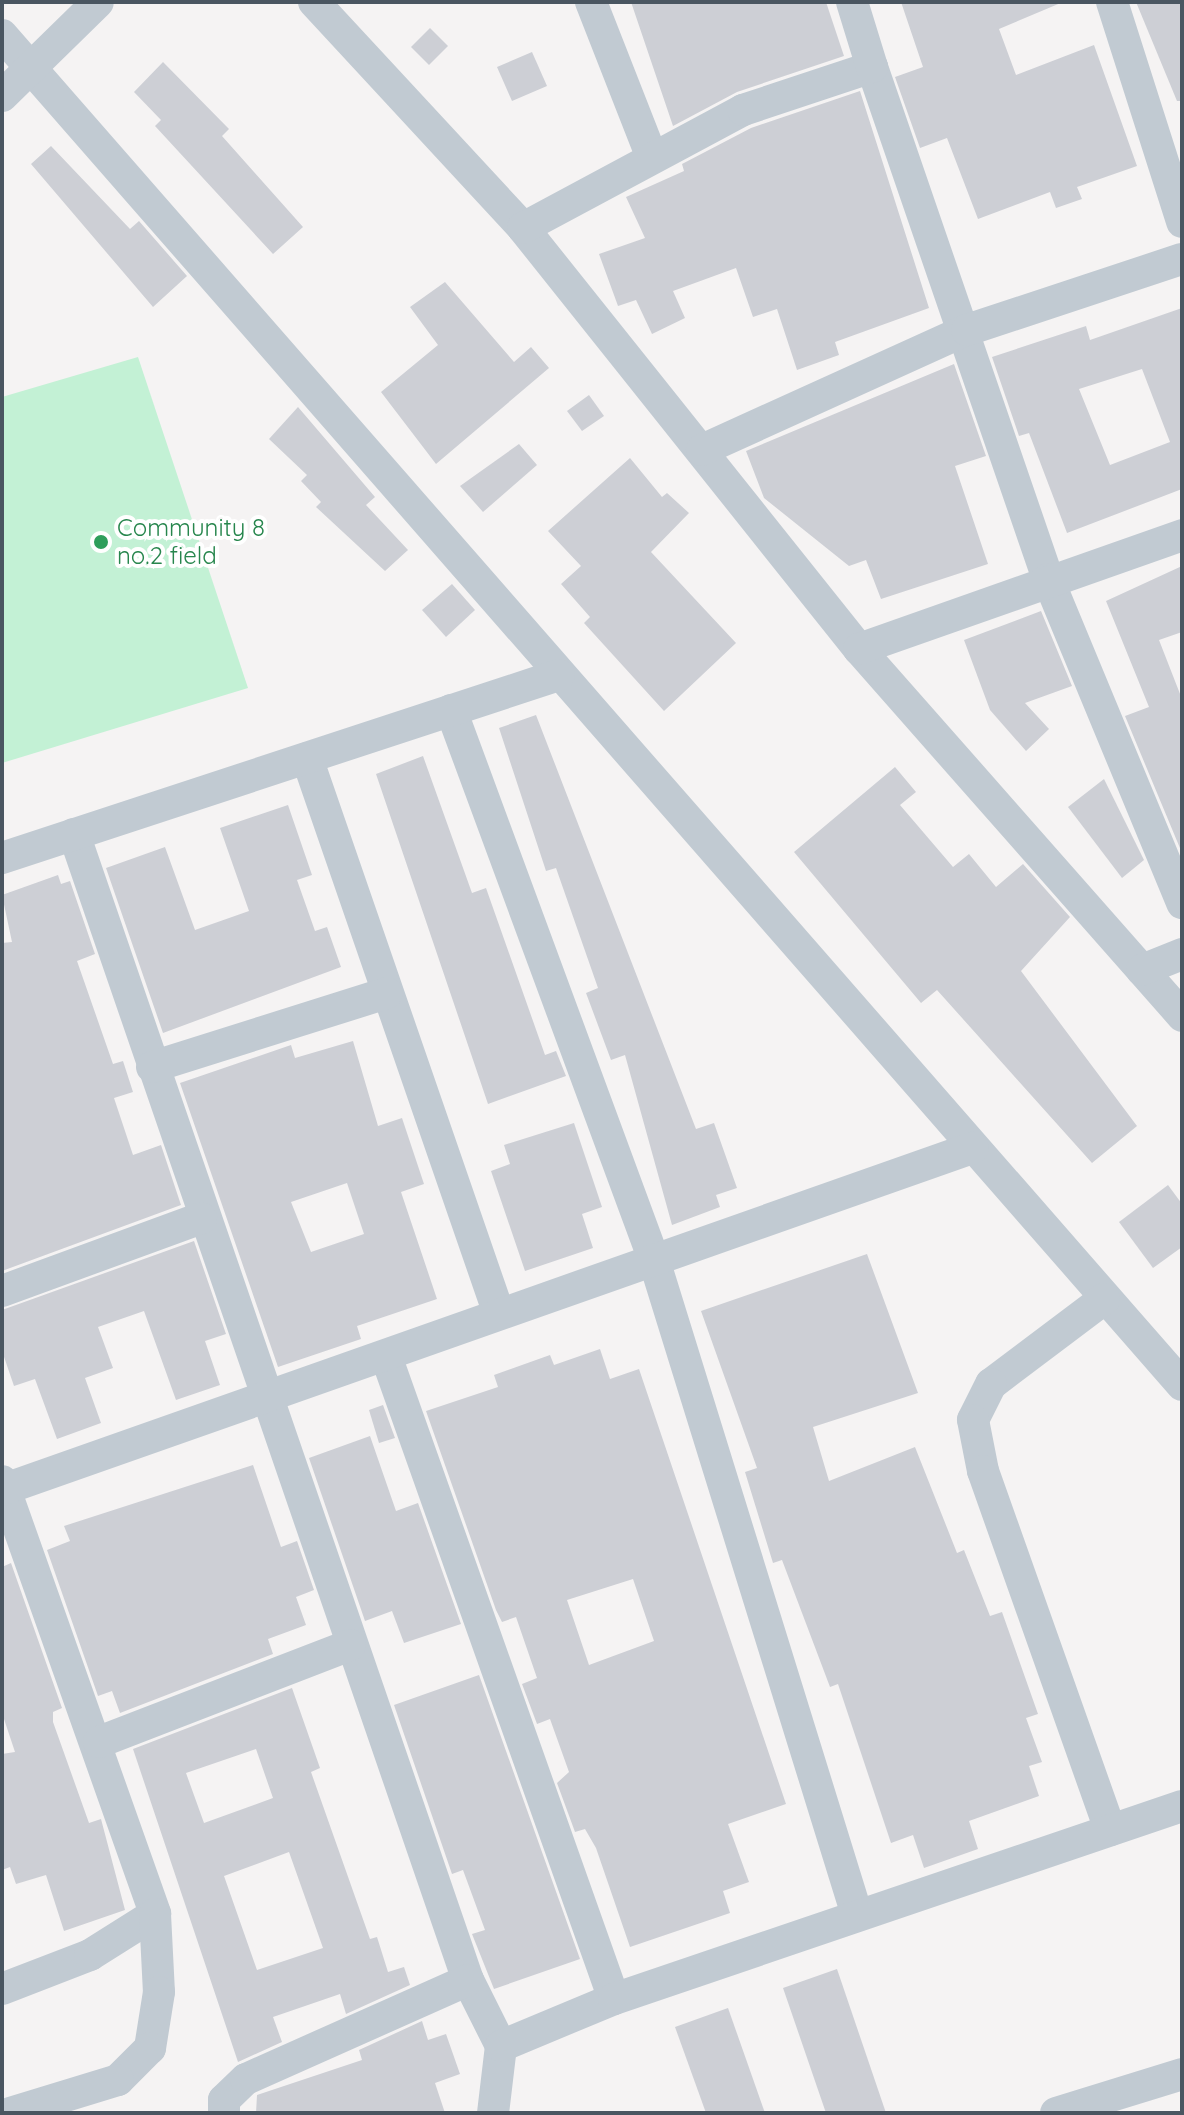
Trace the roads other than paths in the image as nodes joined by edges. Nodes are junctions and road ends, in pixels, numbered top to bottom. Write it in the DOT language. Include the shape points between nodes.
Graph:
graph roads {
  1 [pos="98,2"];
  2 [pos="314,2"];
  3 [pos="591,2"];
  4 [pos="852,2"];
  5 [pos="1112,2"];
  6 [pos="2,35"];
  7 [pos="32,67"];
  8 [pos="872,67"];
  9 [pos="2,96"];
  10 [pos="651,155"];
  11 [pos="1174,174"];
  12 [pos="1182,222"];
  13 [pos="523,228"];
  14 [pos="1182,259"];
  15 [pos="967,330"];
  16 [pos="702,450"];
  17 [pos="1182,535"];
  18 [pos="1048,579"];
  19 [pos="859,649"];
  20 [pos="559,675"];
  21 [pos="451,710"];
  22 [pos="307,758"];
  23 [pos="74,834"];
  24 [pos="2,858"];
  25 [pos="1182,903"];
  26 [pos="1182,954"];
  27 [pos="1142,970"];
  28 [pos="387,993"];
  29 [pos="1182,1016"];
  30 [pos="152,1067"];
  31 [pos="972,1148"];
  32 [pos="201,1218"];
  33 [pos="654,1260"];
  34 [pos="2,1291"];
  35 [pos="1104,1299"];
  36 [pos="499,1314"];
  37 [pos="386,1356"];
  38 [pos="1182,1385"];
  39 [pos="265,1402"];
  40 [pos="3,1487"];
  41 [pos="350,1645"];
  42 [pos="99,1742"];
  43 [pos="1182,1806"];
  44 [pos="1110,1830"];
  45 [pos="155,1914"];
  46 [pos="857,1915"];
  47 [pos="468,1980"];
  48 [pos="2,1989"];
  49 [pos="614,1999"];
  50 [pos="501,2046"];
  51 [pos="1182,2074"];
  52 [pos="10,2113"];
  53 [pos="224,2113"];
  54 [pos="493,2113"];
  55 [pos="1056,2113"];
  1 -- 7 [label="street"];
  2 -- 13 [label="street"];
  3 -- 10 [label="street"];
  4 -- 8 [label="street"];
  5 -- 11 [label="street"];
  6 -- 7 [label="street"];
  7 -- 9 [label="street"];
  7 -- 20 [label="street"];
  8 -- 10 [label="street" via="743,110"];
  8 -- 15 [label="street"];
  10 -- 13 [label="street"];
  11 -- 12 [label="street"];
  13 -- 16 [label="street"];
  14 -- 15 [label="street"];
  15 -- 16 [label="street"];
  15 -- 18 [label="street"];
  16 -- 19 [label="street"];
  17 -- 18 [label="street"];
  18 -- 19 [label="street"];
  18 -- 25 [label="street"];
  19 -- 27 [label="street"];
  20 -- 21 [label="street"];
  20 -- 31 [label="street"];
  21 -- 22 [label="street"];
  21 -- 33 [label="street"];
  22 -- 23 [label="street"];
  22 -- 28 [label="street"];
  23 -- 24 [label="street"];
  23 -- 30 [label="street"];
  26 -- 27 [label="street"];
  27 -- 29 [label="street"];
  28 -- 30 [label="street"];
  28 -- 36 [label="street"];
  30 -- 32 [label="street"];
  31 -- 33 [label="street"];
  31 -- 35 [label="street"];
  32 -- 34 [label="street"];
  32 -- 39 [label="street"];
  33 -- 36 [label="street"];
  33 -- 46 [label="street"];
  35 -- 38 [label="street"];
  35 -- 44 [label="street" via="991,1384 973,1420 983,1471"];
  36 -- 37 [label="street"];
  37 -- 39 [label="street"];
  37 -- 49 [label="street"];
  39 -- 40 [label="street"];
  39 -- 41 [label="street"];
  40 -- 42 [label="street"];
  41 -- 42 [label="street"];
  41 -- 47 [label="street"];
  42 -- 45 [label="street"];
  43 -- 44 [label="street"];
  44 -- 46 [label="street"];
  45 -- 48 [label="street" via="90,1955"];
  45 -- 52 [label="street" via="159,1992 150,2048 118,2080"];
  46 -- 49 [label="street"];
  47 -- 50 [label="street"];
  47 -- 53 [label="street" via="246,2079 224,2100"];
  49 -- 50 [label="street"];
  50 -- 54 [label="street"];
  51 -- 55 [label="street"];
}
